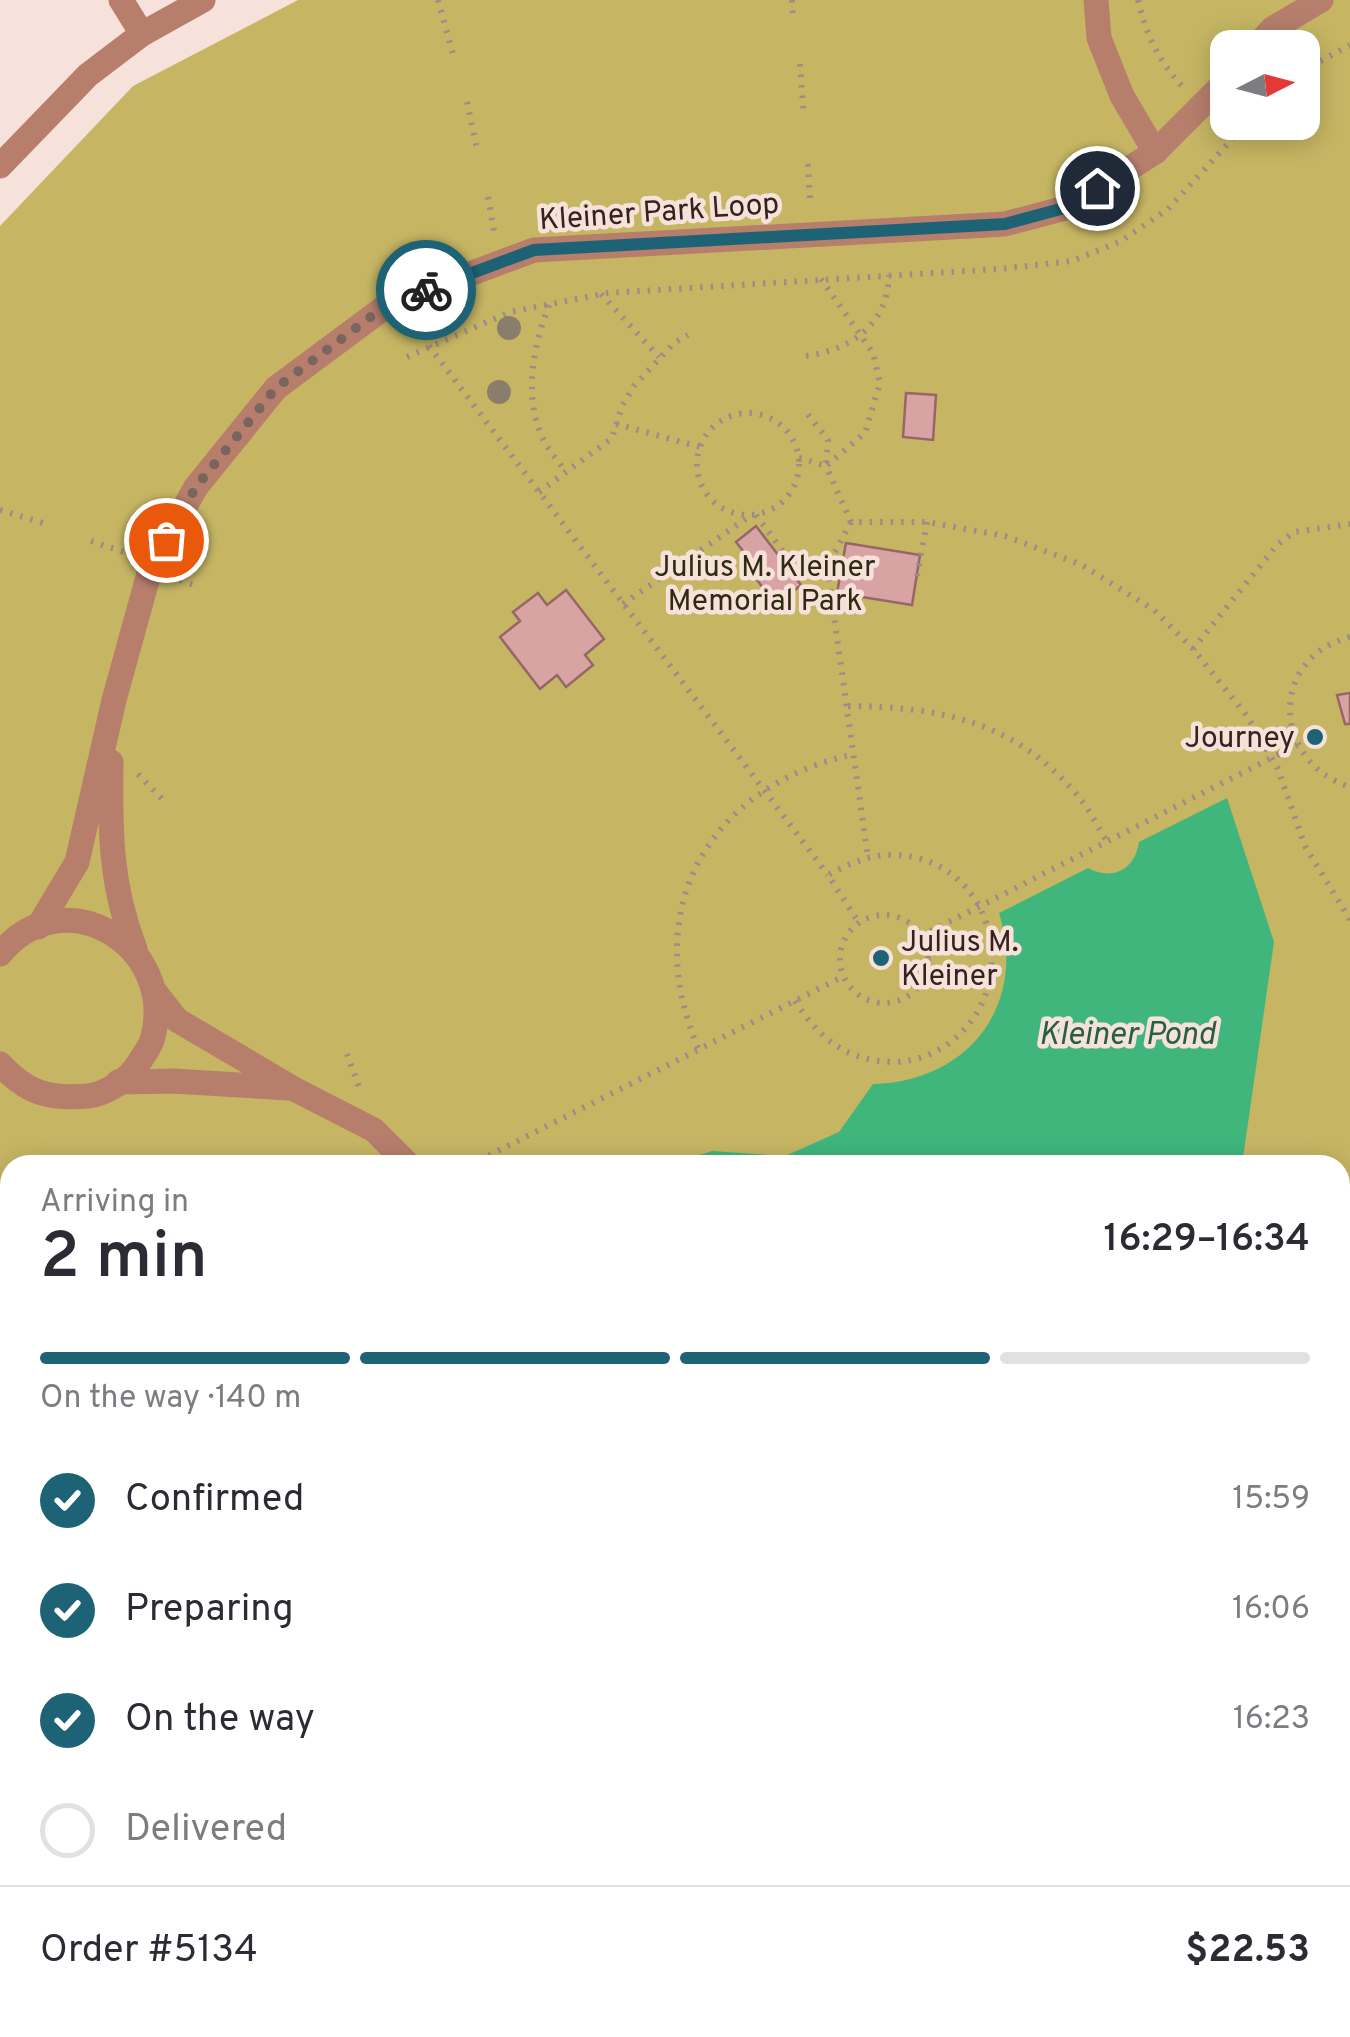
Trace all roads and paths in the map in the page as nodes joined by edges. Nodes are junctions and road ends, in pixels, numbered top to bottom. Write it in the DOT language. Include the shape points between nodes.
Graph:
graph roads {
  1 [pos="120,0"];
  2 [pos="203,0"];
  3 [pos="438,0"];
  4 [pos="792,0"];
  5 [pos="1096,0"];
  6 [pos="1138,0"];
  7 [pos="1321,0"];
  8 [pos="793,18"];
  9 [pos="1271,30"];
  10 [pos="142,34"];
  11 [pos="1350,45"];
  12 [pos="453,54"];
  13 [pos="1320,61"];
  14 [pos="800,64"];
  15 [pos="1191,97"];
  16 [pos="1210,97"];
  17 [pos="467,102"];
  18 [pos="804,116"];
  19 [pos="1155,152"];
  20 [pos="478,153"];
  21 [pos="808,164"];
  22 [pos="0,166"];
  23 [pos="488,197"];
  24 [pos="810,198"];
  25 [pos="494,231"];
  26 [pos="811,268"];
  27 [pos="816,280"];
  28 [pos="601,294"];
  29 [pos="516,298"];
  30 [pos="550,304"];
  31 [pos="520,310"];
  32 [pos="688,335"];
  33 [pos="861,336"];
  34 [pos="428,346"];
  35 [pos="806,356"];
  36 [pos="407,357"];
  37 [pos="659,357"];
  38 [pos="806,412"];
  39 [pos="616,424"];
  40 [pos="700,446"];
  41 [pos="799,458"];
  42 [pos="826,466"];
  43 [pos="566,472"];
  44 [pos="538,492"];
  45 [pos="0,510"];
  46 [pos="754,515"];
  47 [pos="851,522"];
  48 [pos="927,522"];
  49 [pos="1350,524"];
  50 [pos="50,526"];
  51 [pos="91,540"];
  52 [pos="128,554"];
  53 [pos="827,567"];
  54 [pos="917,576"];
  55 [pos="180,580"];
  56 [pos="199,587"];
  57 [pos="624,604"];
  58 [pos="1350,637"];
  59 [pos="1192,650"];
  60 [pos="848,706"];
  61 [pos="112,716"];
  62 [pos="1297,745"];
  63 [pos="854,754"];
  64 [pos="1273,758"];
  65 [pos="130,766"];
  66 [pos="1350,786"];
  67 [pos="763,789"];
  68 [pos="165,802"];
  69 [pos="1108,842"];
  70 [pos="868,858"];
  71 [pos="828,875"];
  72 [pos="980,906"];
  73 [pos="1350,920"];
  74 [pos="858,922"];
  75 [pos="21,930"];
  76 [pos="921,936"];
  77 [pos="0,954"];
  78 [pos="137,954"];
  79 [pos="844,976"];
  80 [pos="156,992"];
  81 [pos="795,1001"];
  82 [pos="698,1048"];
  83 [pos="0,1064"];
  84 [pos="118,1082"];
  85 [pos="294,1089"];
  86 [pos="399,1155"];
  87 [pos="489,1155"];
  1 -- 10 [label="street"];
  2 -- 10 [label="street"];
  3 -- 12 [label="path"];
  4 -- 8 [label="path"];
  5 -- 19 [label="street" via="1099,38"];
  6 -- 15 [label="path" via="1160,60"];
  7 -- 9 [label="street"];
  10 -- 22 [label="street" via="88,76"];
  11 -- 13 [label="path"];
  14 -- 18 [label="path"];
  16 -- 19 [label="street, Kleiner Park Loop"];
  17 -- 20 [label="path"];
  19 -- 61 [label="street, Kleiner Park Loop" via="1068,207 1005,224 534,250 388,304 276,388 196,487 151,566"];
  21 -- 24 [label="path"];
  23 -- 25 [label="path"];
  26 -- 27 [label="path"];
  27 -- 28 [label="path"];
  27 -- 33 [label="path"];
  27 -- 33 [label="path" via="888,276 876,320"];
  28 -- 30 [label="path"];
  28 -- 37 [label="path"];
  29 -- 31 [label="path"];
  30 -- 31 [label="path"];
  30 -- 43 [label="path" via="535,342 531,391 543,440"];
  31 -- 34 [label="path"];
  32 -- 37 [label="path"];
  33 -- 35 [label="path"];
  33 -- 42 [label="path" via="880,383 865,433"];
  34 -- 36 [label="path"];
  34 -- 44 [label="path"];
  37 -- 39 [label="path" via="634,386"];
  38 -- 42 [label="path" via="828,440"];
  39 -- 40 [label="path"];
  39 -- 43 [label="path" via="612,438"];
  40 -- 41 [label="path" via="722,421 754,414 784,428"];
  40 -- 46 [label="path" via="707,495 734,514"];
  41 -- 42 [label="path"];
  41 -- 46 [label="path" via="799,474 782,503"];
  42 -- 47 [label="path"];
  43 -- 44 [label="path"];
  44 -- 57 [label="path"];
  45 -- 50 [label="path"];
  46 -- 53 [label="path" via="794,566"];
  46 -- 57 [label="path"];
  47 -- 48 [label="path"];
  47 -- 53 [label="path"];
  48 -- 54 [label="path"];
  48 -- 59 [label="path" via="1005,536 1082,565 1154,610"];
  49 -- 59 [label="path" via="1294,532 1277,545"];
  51 -- 52 [label="path"];
  53 -- 60 [label="path"];
  55 -- 56 [label="path"];
  57 -- 67 [label="path"];
  58 -- 62 [label="path" via="1315,654 1300,673 1290,719"];
  59 -- 64 [label="path"];
  60 -- 63 [label="path"];
  60 -- 69 [label="path" via="908,706 962,716 1013,741 1079,797"];
  61 -- 75 [label="street, Kleiner Park Loop" via="77,862"];
  61 -- 78 [label="street, Kleiner Park Loop" via="112,865"];
  62 -- 64 [label="path"];
  62 -- 66 [label="path" via="1310,765"];
  63 -- 67 [label="path" via="818,762"];
  63 -- 70 [label="path"];
  64 -- 69 [label="path"];
  64 -- 73 [label="path" via="1304,846"];
  65 -- 68 [label="path"];
  67 -- 71 [label="path"];
  67 -- 82 [label="path" via="731,814 687,889 676,974"];
  69 -- 72 [label="path"];
  70 -- 71 [label="path"];
  70 -- 72 [label="path" via="894,854 928,862 958,879"];
  71 -- 74 [label="path"];
  72 -- 76 [label="path"];
  72 -- 81 [label="path" via="992,938 994,972 965,1032 938,1052 872,1062 840,1050 813,1029"];
  74 -- 76 [label="path" via="886,914"];
  74 -- 79 [label="path" via="842,946"];
  75 -- 77 [label="street, Kleiner Park Loop"];
  75 -- 78 [label="street" via="81,921 105,927"];
  76 -- 79 [label="path" via="924,978 903,998 862,997"];
  78 -- 80 [label="street, Kleiner Park Loop"];
  79 -- 81 [label="path"];
  80 -- 84 [label="street" via="153,1039 133,1072"];
  80 -- 85 [label="street" via="177,1020"];
  81 -- 82 [label="path"];
  82 -- 87 [label="path"];
  83 -- 84 [label="street" via="18,1084 56,1098 99,1095"];
  84 -- 85 [label="street"];
  85 -- 86 [label="street" via="374,1130"];
}
